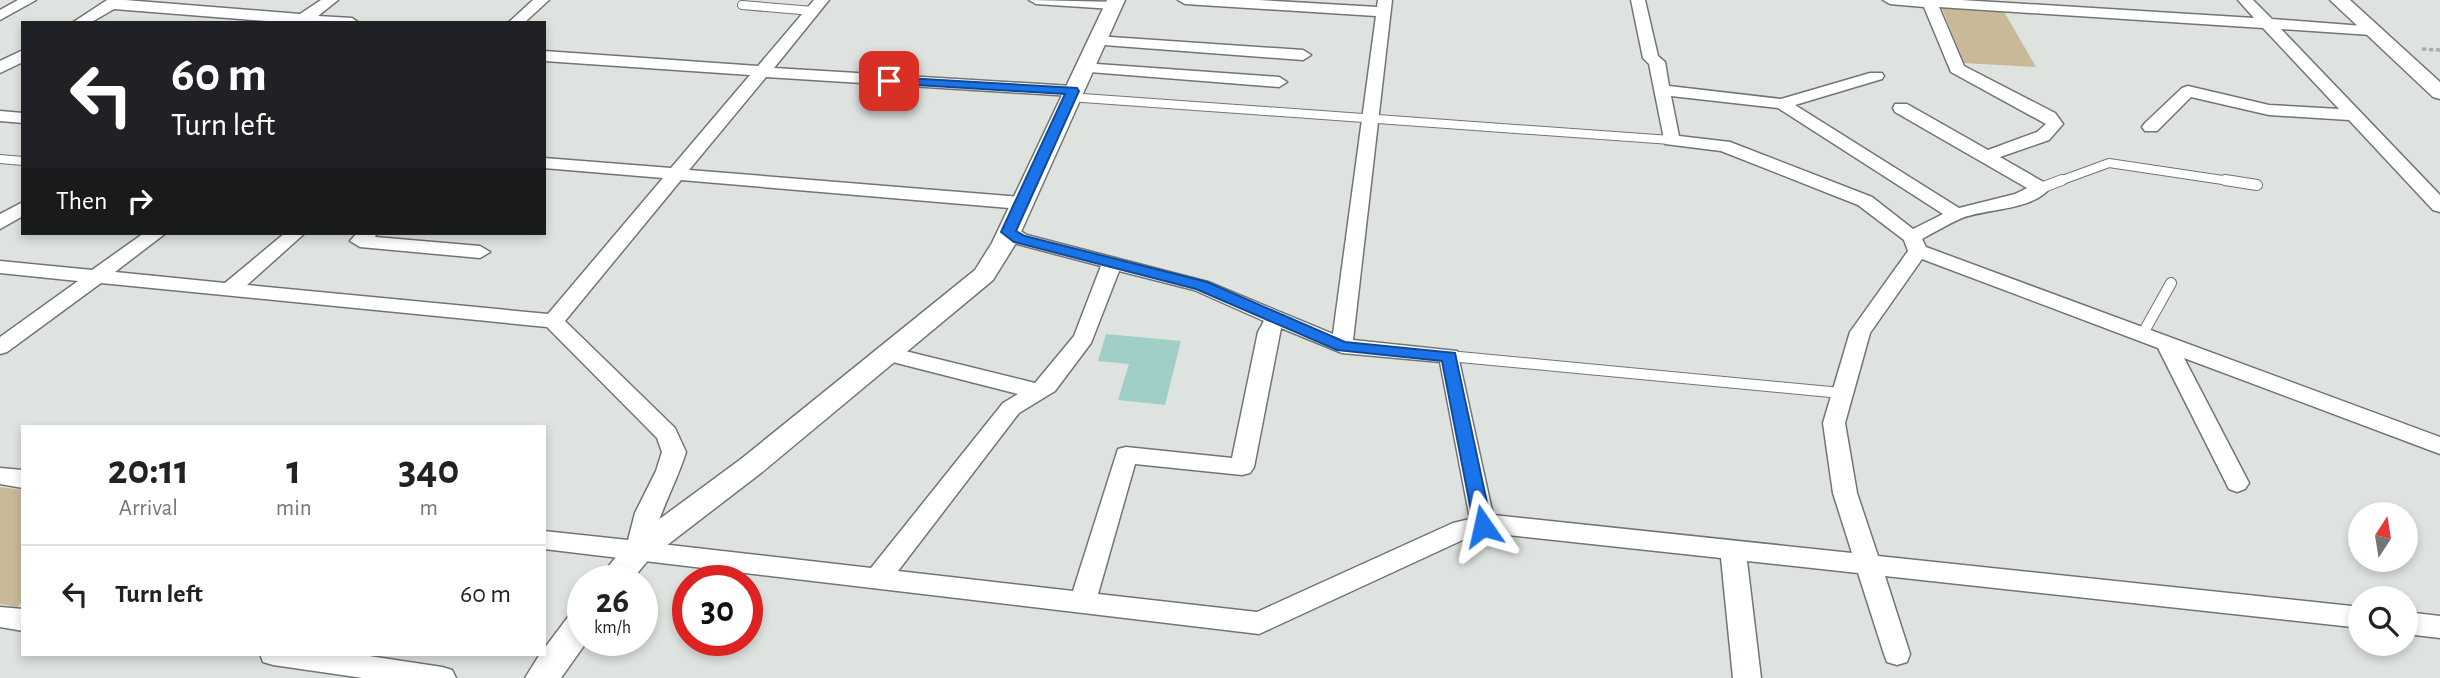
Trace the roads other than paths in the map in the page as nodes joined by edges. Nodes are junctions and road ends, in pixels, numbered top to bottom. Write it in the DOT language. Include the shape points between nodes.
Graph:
graph roads {
  1 [pos="29,0"];
  2 [pos="331,0"];
  3 [pos="542,0"];
  4 [pos="1036,0"];
  5 [pos="1185,0"];
  6 [pos="1638,0"];
  7 [pos="1890,0"];
  8 [pos="2245,0"];
  9 [pos="2339,0"];
  10 [pos="115,2"];
  11 [pos="1114,3"];
  12 [pos="1930,3"];
  13 [pos="742,5"];
  14 [pos="817,5"];
  15 [pos="1385,6"];
  16 [pos="0,16"];
  17 [pos="82,21"];
  18 [pos="300,21"];
  19 [pos="517,21"];
  20 [pos="2266,22"];
  21 [pos="2371,30"];
  22 [pos="1096,41"];
  23 [pos="546,55"];
  24 [pos="1303,55"];
  25 [pos="21,56"];
  26 [pos="1,67"];
  27 [pos="1083,68"];
  28 [pos="762,71"];
  29 [pos="1876,76"];
  30 [pos="1279,82"];
  31 [pos="1663,90"];
  32 [pos="2440,93"];
  33 [pos="1071,94"];
  34 [pos="1782,104"];
  35 [pos="1902,108"];
  36 [pos="0,116"];
  37 [pos="2353,116"];
  38 [pos="21,118"];
  39 [pos="1370,119"];
  40 [pos="2151,127"];
  41 [pos="1671,140"];
  42 [pos="1988,156"];
  43 [pos="0,159"];
  44 [pos="21,161"];
  45 [pos="546,163"];
  46 [pos="675,175"];
  47 [pos="2258,185"];
  48 [pos="2041,188"];
  49 [pos="0,204"];
  50 [pos="1021,204"];
  51 [pos="2440,206"];
  52 [pos="21,207"];
  53 [pos="21,208"];
  54 [pos="1956,214"];
  55 [pos="0,223"];
  56 [pos="1008,232"];
  57 [pos="153,235"];
  58 [pos="294,235"];
  59 [pos="366,235"];
  60 [pos="1915,244"];
  61 [pos="480,252"];
  62 [pos="1112,263"];
  63 [pos="0,267"];
  64 [pos="94,276"];
  65 [pos="2171,283"];
  66 [pos="231,288"];
  67 [pos="1277,317"];
  68 [pos="553,321"];
  69 [pos="2142,335"];
  70 [pos="2166,344"];
  71 [pos="1342,346"];
  72 [pos="0,347"];
  73 [pos="889,354"];
  74 [pos="1449,356"];
  75 [pos="1036,391"];
  76 [pos="1841,393"];
  77 [pos="2440,446"];
  78 [pos="0,476"];
  79 [pos="21,479"];
  80 [pos="2237,484"];
  81 [pos="1483,526"];
  82 [pos="546,540"];
  83 [pos="1732,550"];
  84 [pos="638,551"];
  85 [pos="626,565"];
  86 [pos="1870,565"];
  87 [pos="877,579"];
  88 [pos="1082,604"];
  89 [pos="0,617"];
  90 [pos="2348,617"];
  91 [pos="21,620"];
  92 [pos="2418,624"];
  93 [pos="2440,626"];
  94 [pos="567,643"];
  95 [pos="1898,654"];
  96 [pos="287,656"];
  97 [pos="442,678"];
  98 [pos="542,678"];
  99 [pos="1748,678"];
  1 -- 16 [label="street"];
  2 -- 18 [label="street"];
  3 -- 19 [label="street"];
  4 -- 11 [label="street"];
  5 -- 15 [label="street"];
  6 -- 31 [label="street"];
  7 -- 12 [label="street"];
  8 -- 20 [label="street"];
  9 -- 21 [label="street"];
  10 -- 17 [label="street"];
  10 -- 18 [label="street"];
  11 -- 22 [label="street"];
  12 -- 20 [label="street"];
  12 -- 42 [label="street" via="1957,69 2055,124 2043,136"];
  13 -- 14 [label="lane"];
  14 -- 28 [label="street"];
  15 -- 39 [label="street"];
  20 -- 21 [label="street"];
  20 -- 37 [label="street"];
  21 -- 32 [label="street"];
  22 -- 24 [label="street"];
  22 -- 27 [label="street"];
  23 -- 28 [label="street"];
  25 -- 26 [label="street"];
  27 -- 30 [label="street"];
  27 -- 33 [label="street"];
  28 -- 33 [label="street"];
  28 -- 46 [label="street"];
  29 -- 34 [label="street"];
  31 -- 34 [label="street"];
  31 -- 41 [label="street"];
  33 -- 39 [label="lane"];
  33 -- 50 [label="street"];
  34 -- 54 [label="street"];
  35 -- 42 [label="street"];
  36 -- 38 [label="street"];
  37 -- 40 [label="street" via="2269,110 2188,91"];
  37 -- 51 [label="street"];
  39 -- 41 [label="lane"];
  39 -- 71 [label="street"];
  41 -- 60 [label="street" via="1724,146 1865,201"];
  42 -- 48 [label="street"];
  43 -- 44 [label="lane"];
  45 -- 46 [label="street"];
  46 -- 50 [label="street"];
  46 -- 68 [label="street"];
  47 -- 48 [label="lane" via="2109,163"];
  48 -- 54 [label="street" via="2021,198"];
  49 -- 52 [label="street"];
  50 -- 56 [label="street"];
  53 -- 55 [label="street"];
  54 -- 60 [label="street"];
  56 -- 62 [label="street"];
  56 -- 73 [label="street" via="984,275"];
  57 -- 64 [label="street"];
  58 -- 66 [label="street"];
  59 -- 61 [label="street" via="360,241"];
  60 -- 69 [label="street"];
  60 -- 76 [label="street" via="1860,332"];
  62 -- 67 [label="street" via="1201,286"];
  62 -- 75 [label="street" via="1084,338 1047,386"];
  63 -- 64 [label="street"];
  64 -- 66 [label="street"];
  64 -- 72 [label="street"];
  65 -- 69 [label="lane"];
  66 -- 68 [label="street"];
  67 -- 71 [label="street"];
  67 -- 88 [label="street" via="1268,332 1242,467 1126,455"];
  68 -- 84 [label="street" via="667,434 674,452 647,513"];
  69 -- 70 [label="street"];
  70 -- 77 [label="street"];
  70 -- 80 [label="street"];
  71 -- 74 [label="street"];
  73 -- 75 [label="street"];
  73 -- 84 [label="street"];
  74 -- 76 [label="lane"];
  74 -- 81 [label="street"];
  75 -- 87 [label="street" via="1011,408"];
  76 -- 86 [label="street" via="1834,423 1839,463"];
  78 -- 79 [label="street"];
  81 -- 83 [label="street"];
  81 -- 88 [label="street" via="1462,530 1259,623"];
  82 -- 84 [label="street"];
  83 -- 86 [label="street"];
  83 -- 99 [label="street"];
  84 -- 85 [label="street"];
  84 -- 87 [label="street"];
  86 -- 90 [label="street"];
  86 -- 95 [label="street"];
  87 -- 88 [label="street"];
  89 -- 91 [label="street"];
  92 -- 93 [label="street"];
  94 -- 98 [label="street"];
  96 -- 97 [label="street"];
}
